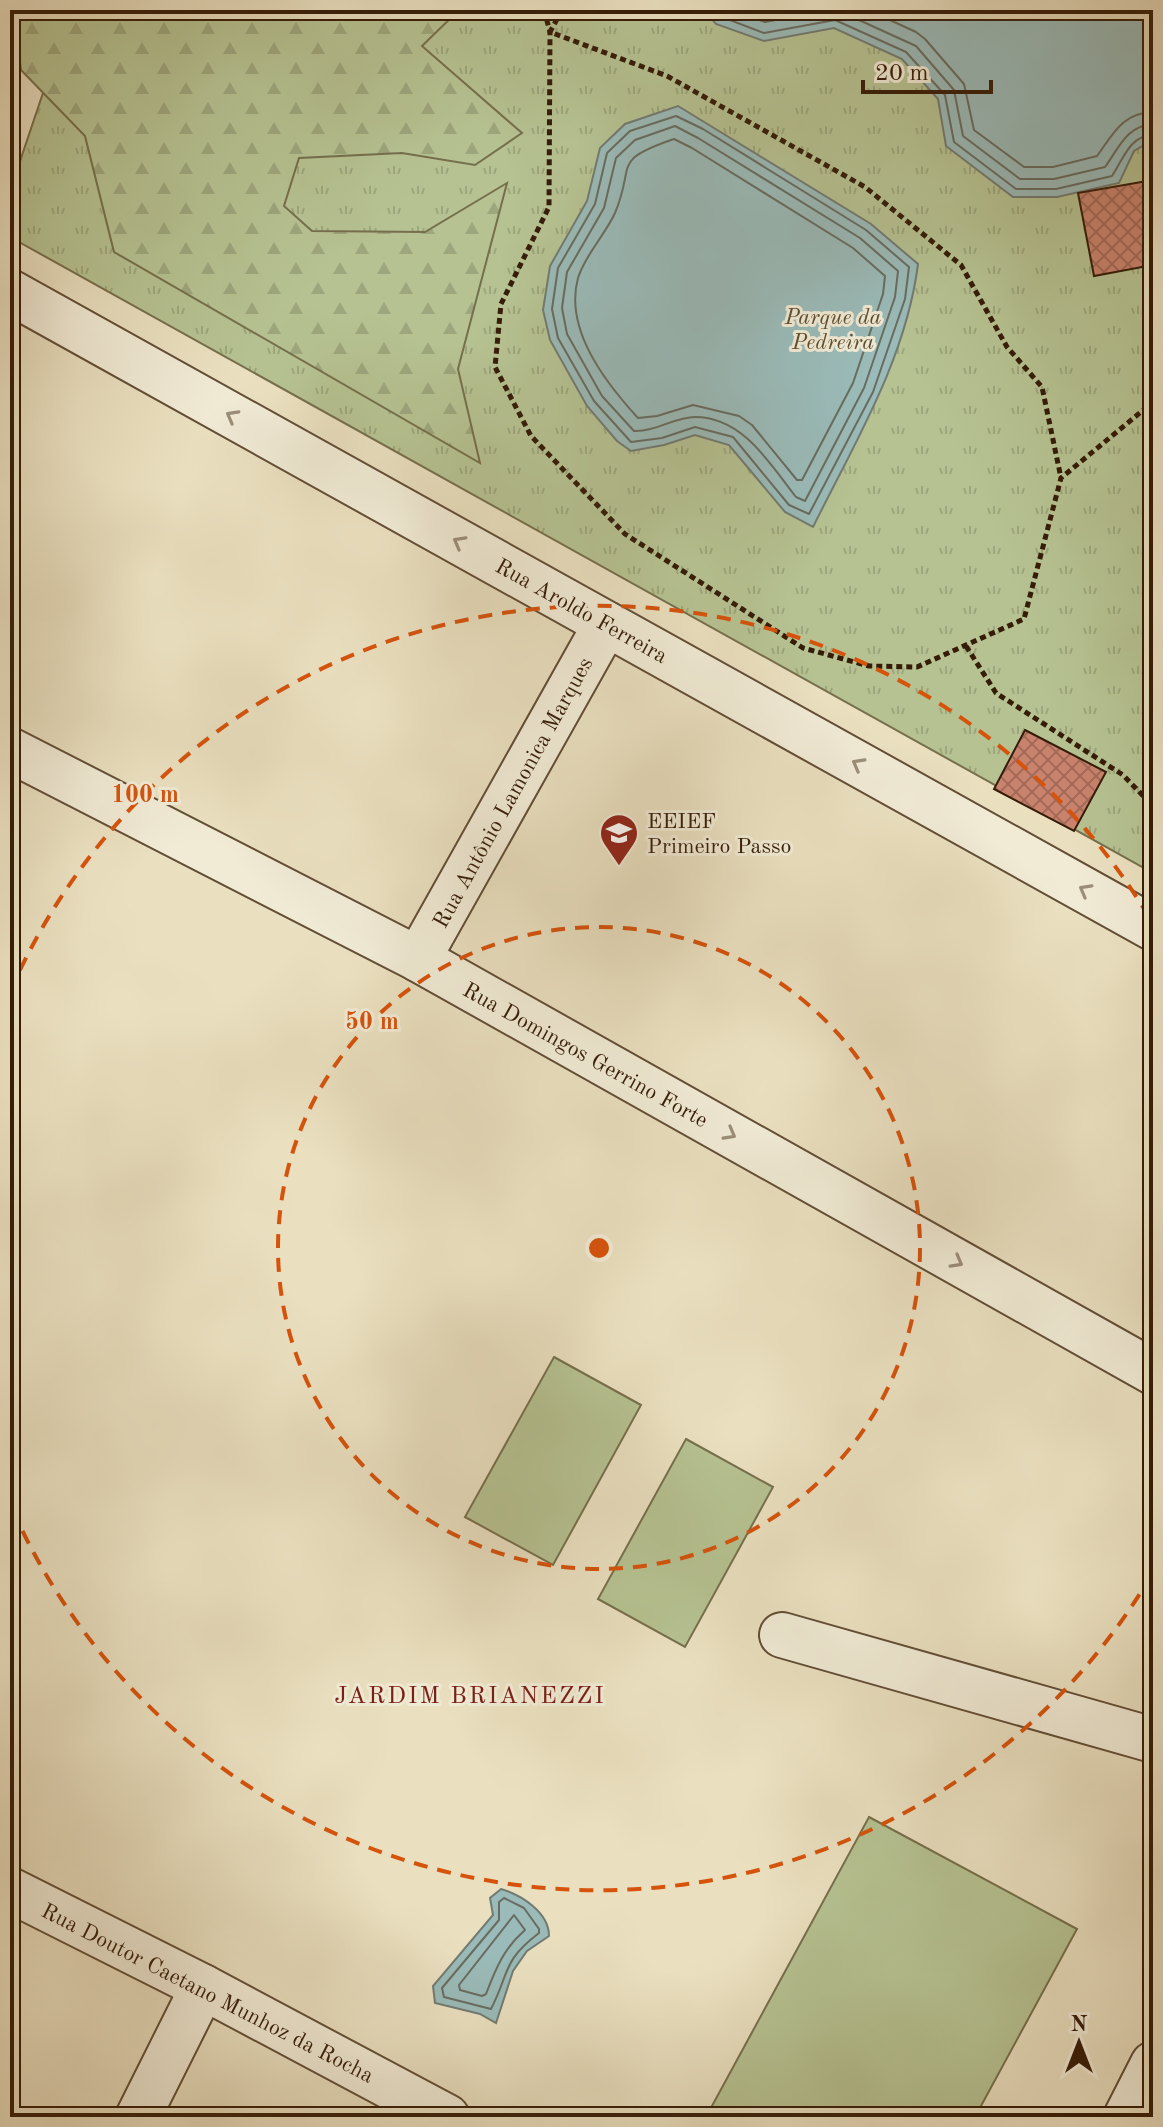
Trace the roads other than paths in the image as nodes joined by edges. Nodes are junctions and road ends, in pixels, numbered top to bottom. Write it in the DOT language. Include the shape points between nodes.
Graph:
graph roads {
  1 [pos="10,292"];
  2 [pos="606,624"];
  3 [pos="10,750"];
  4 [pos="1153,928"];
  5 [pos="418,959"];
  6 [pos="1153,1372"];
  7 [pos="782,1635"];
  8 [pos="1153,1740"];
  9 [pos="10,1890"];
  10 [pos="203,1987"];
  11 [pos="1153,2064"];
  12 [pos="138,2117"];
  13 [pos="447,2117"];
  14 [pos="1126,2117"];
  2 -- 1 [label="street, Rua Aroldo Ferreira, one-way"];
  4 -- 2 [label="street, Rua Aroldo Ferreira, one-way"];
  2 -- 5 [label="street, Rua Antônio Lamonica Marques"];
  3 -- 5 [label="street, Rua Domingos Gerrino Forte"];
  5 -- 6 [label="street, Rua Domingos Gerrino Forte, one-way"];
  7 -- 8 [label="street"];
  9 -- 10 [label="street, Rua Doutor Caetano Munhoz da Rocha"];
  10 -- 12 [label="street"];
  10 -- 13 [label="street, Rua Doutor Caetano Munhoz da Rocha"];
  11 -- 14 [label="street"];
}
